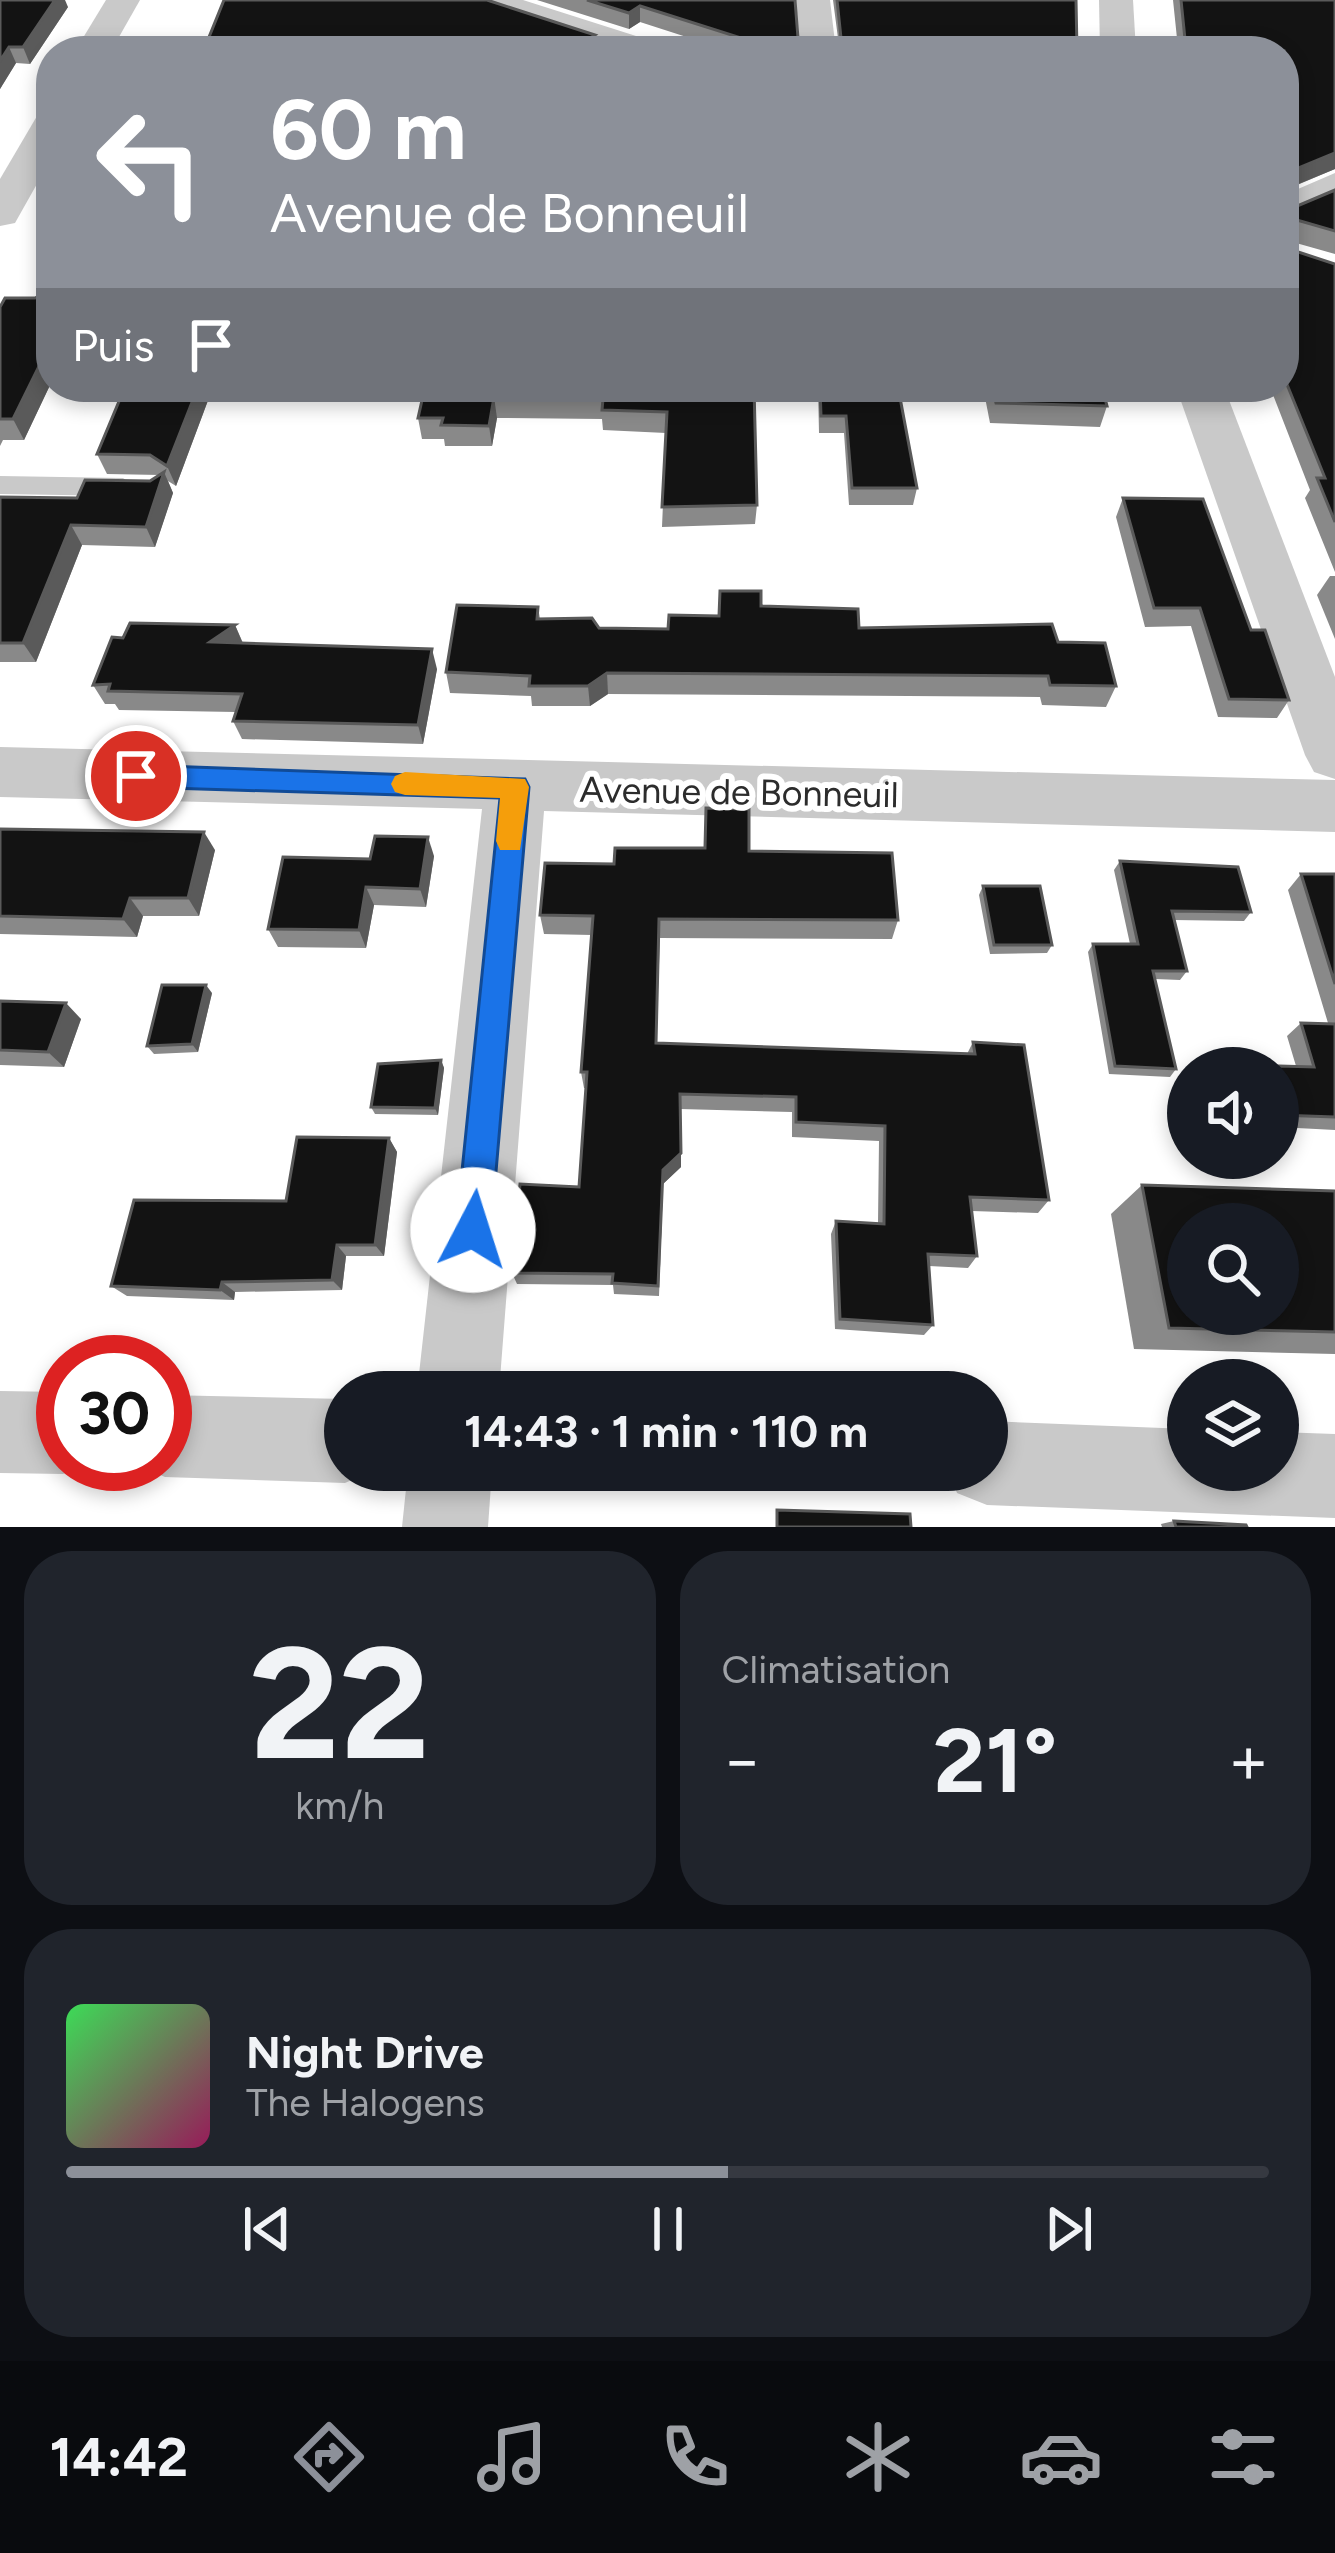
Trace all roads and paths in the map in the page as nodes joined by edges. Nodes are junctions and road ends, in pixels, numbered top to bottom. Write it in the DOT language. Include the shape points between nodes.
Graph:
graph roads {
  1 [pos="123,0"];
  2 [pos="488,0"];
  3 [pos="813,0"];
  4 [pos="1116,0"];
  5 [pos="102,36"];
  6 [pos="599,36"];
  7 [pos="817,36"];
  8 [pos="1117,36"];
  9 [pos="25,169"];
  10 [pos="1335,185"];
  11 [pos="1299,203"];
  12 [pos="0,214"];
  13 [pos="1206,402"];
  14 [pos="0,485"];
  15 [pos="159,488"];
  16 [pos="1335,754"];
  17 [pos="0,772"];
  18 [pos="515,787"];
  19 [pos="1335,806"];
  20 [pos="460,1371"];
  21 [pos="0,1432"];
  22 [pos="36,1433"];
  23 [pos="192,1437"];
  24 [pos="324,1440"];
  25 [pos="1008,1464"];
  26 [pos="1335,1476"];
  27 [pos="449,1491"];
  28 [pos="445,1527"];
  1 -- 5 [label="street"];
  2 -- 6 [label="street"];
  3 -- 7 [label="street"];
  4 -- 8 [label="street"];
  9 -- 12 [label="street"];
  10 -- 11 [label="street"];
  13 -- 16 [label="street"];
  14 -- 15 [label="lane"];
  17 -- 18 [label="street, Avenue de Bonneuil"];
  18 -- 19 [label="street, Avenue de Bonneuil"];
  18 -- 20 [label="street"];
  21 -- 22 [label="street"];
  23 -- 24 [label="street"];
  25 -- 26 [label="street"];
  27 -- 28 [label="street"];
}
